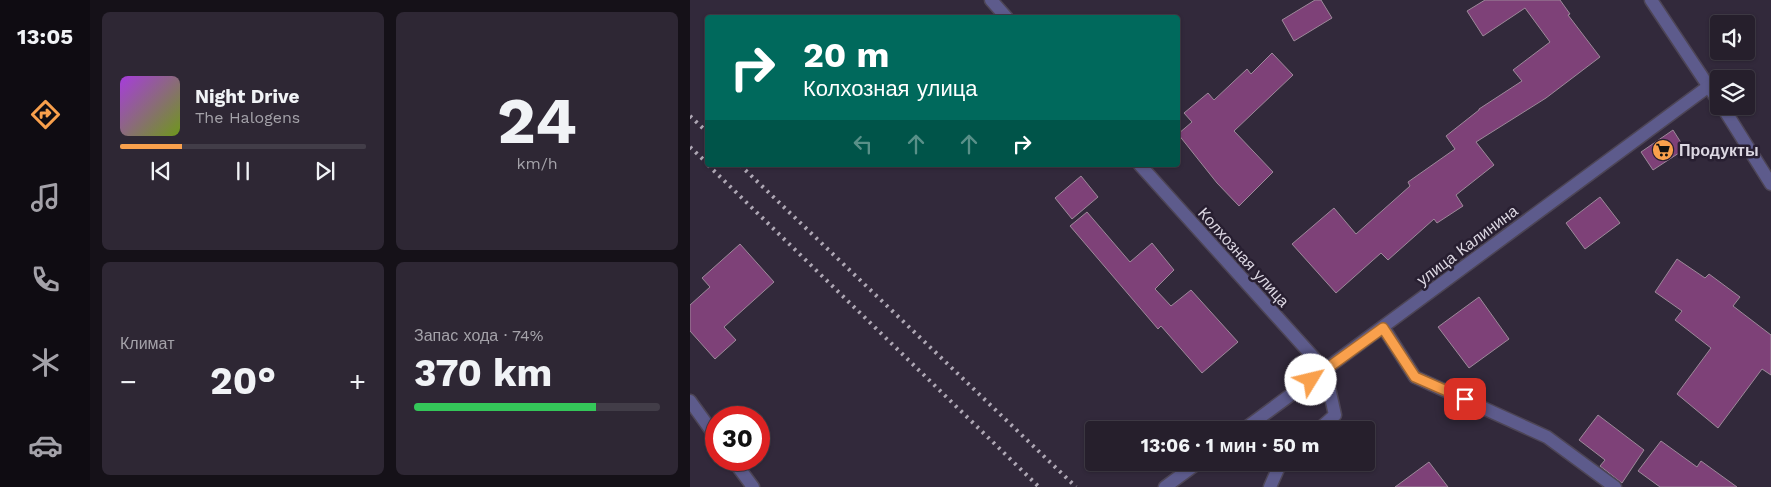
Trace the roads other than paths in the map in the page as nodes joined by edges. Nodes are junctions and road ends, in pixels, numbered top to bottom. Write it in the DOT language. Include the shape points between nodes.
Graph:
graph roads {
  1 [pos="991,0"];
  2 [pos="1651,0"];
  3 [pos="1004,15"];
  4 [pos="1709,86"];
  5 [pos="1728,115"];
  6 [pos="1142,167"];
  7 [pos="1771,184"];
  8 [pos="1383,328"];
  9 [pos="1325,370"];
  10 [pos="690,401"];
  11 [pos="1255,421"];
  12 [pos="1329,421"];
  13 [pos="705,422"];
  14 [pos="742,471"];
  15 [pos="1187,471"];
  16 [pos="1277,471"];
  17 [pos="753,487"];
  18 [pos="1165,487"];
  19 [pos="1270,487"];
  20 [pos="1615,487"];
  1 -- 3 [label="street"];
  2 -- 4 [label="street"];
  4 -- 8 [label="street, улица Калинина"];
  5 -- 7 [label="street"];
  6 -- 9 [label="street, Колхозная улица"];
  8 -- 9 [label="street, улица Калинина"];
  8 -- 20 [label="street" via="1415,377 1548,437"];
  9 -- 11 [label="street, улица Калинина"];
  9 -- 12 [label="street" via="1336,415"];
  10 -- 13 [label="street"];
  14 -- 17 [label="street"];
  15 -- 18 [label="street"];
  16 -- 19 [label="street"];
}
